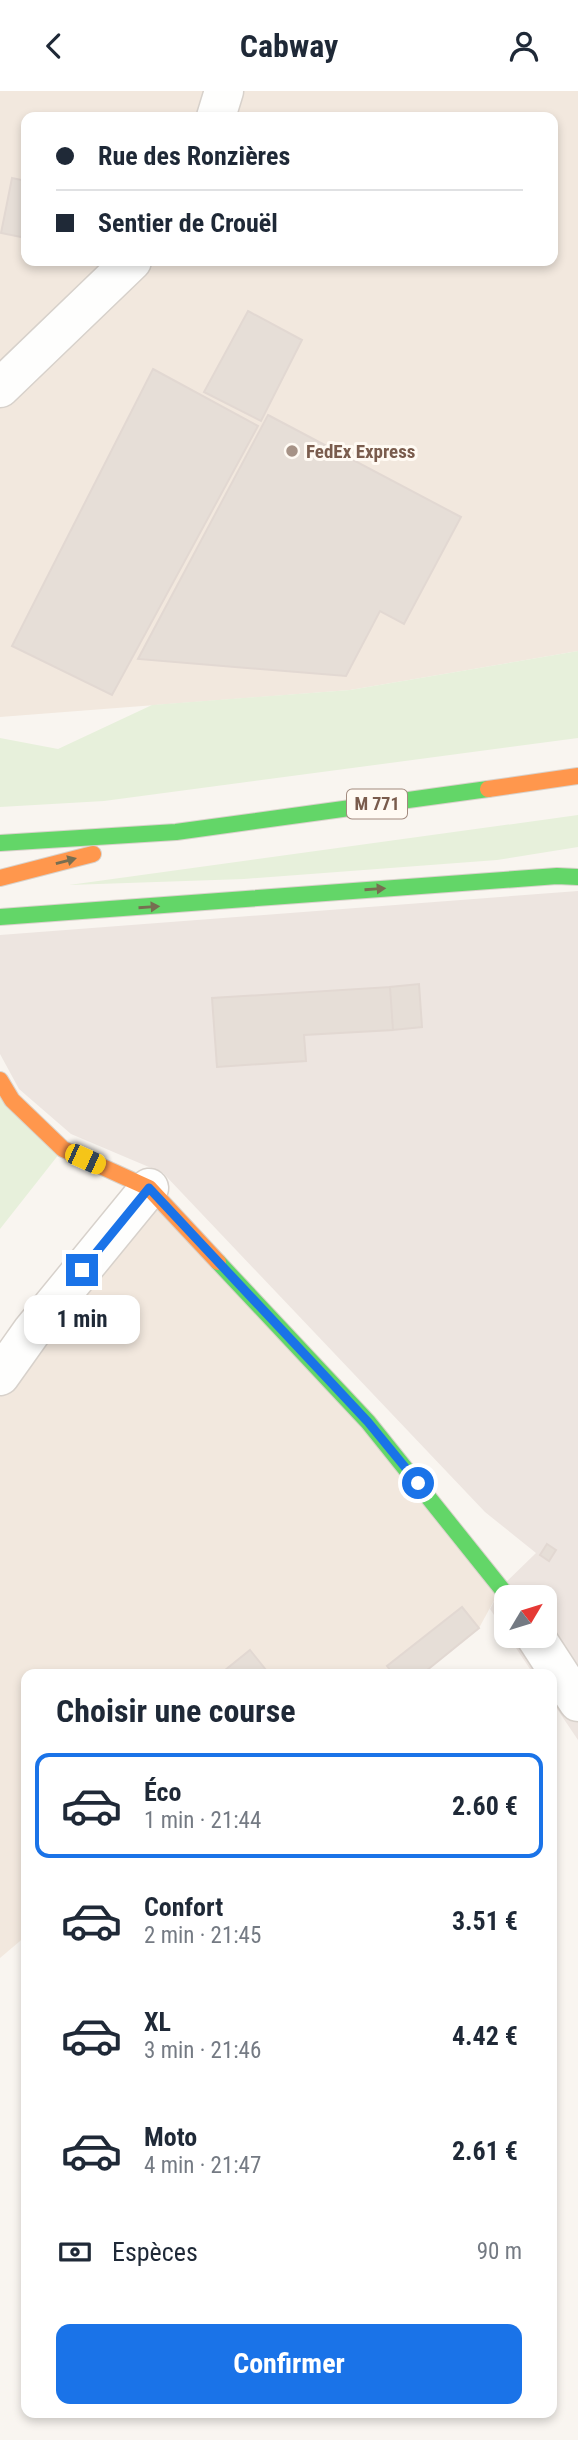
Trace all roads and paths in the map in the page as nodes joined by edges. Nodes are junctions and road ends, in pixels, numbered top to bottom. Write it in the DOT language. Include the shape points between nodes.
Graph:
graph roads {
  1 [pos="224,91"];
  2 [pos="218,112"];
  3 [pos="127,266"];
  4 [pos="0,388"];
  5 [pos="578,776"];
  6 [pos="176,832"];
  7 [pos="0,843"];
  8 [pos="578,877"];
  9 [pos="0,878"];
  10 [pos="0,916"];
  11 [pos="0,1080"];
  12 [pos="149,1188"];
  13 [pos="0,1376"];
  14 [pos="499,1585"];
  15 [pos="543,1649"];
  16 [pos="556,1669"];
  17 [pos="557,1670"];
  18 [pos="578,1702"];
  1 -- 2 [label="street"];
  3 -- 4 [label="street"];
  5 -- 6 [label="main road, M 771"];
  6 -- 7 [label="main road, M 771"];
  9 -- 6 [label="main road, M 771, one-way"];
  10 -- 8 [label="main road, one-way"];
  11 -- 12 [label="main road" via="12,1100 63,1149"];
  12 -- 13 [label="street"];
  12 -- 14 [label="main road" via="368,1422"];
  15 -- 16 [label="street"];
  17 -- 18 [label="street"];
}
